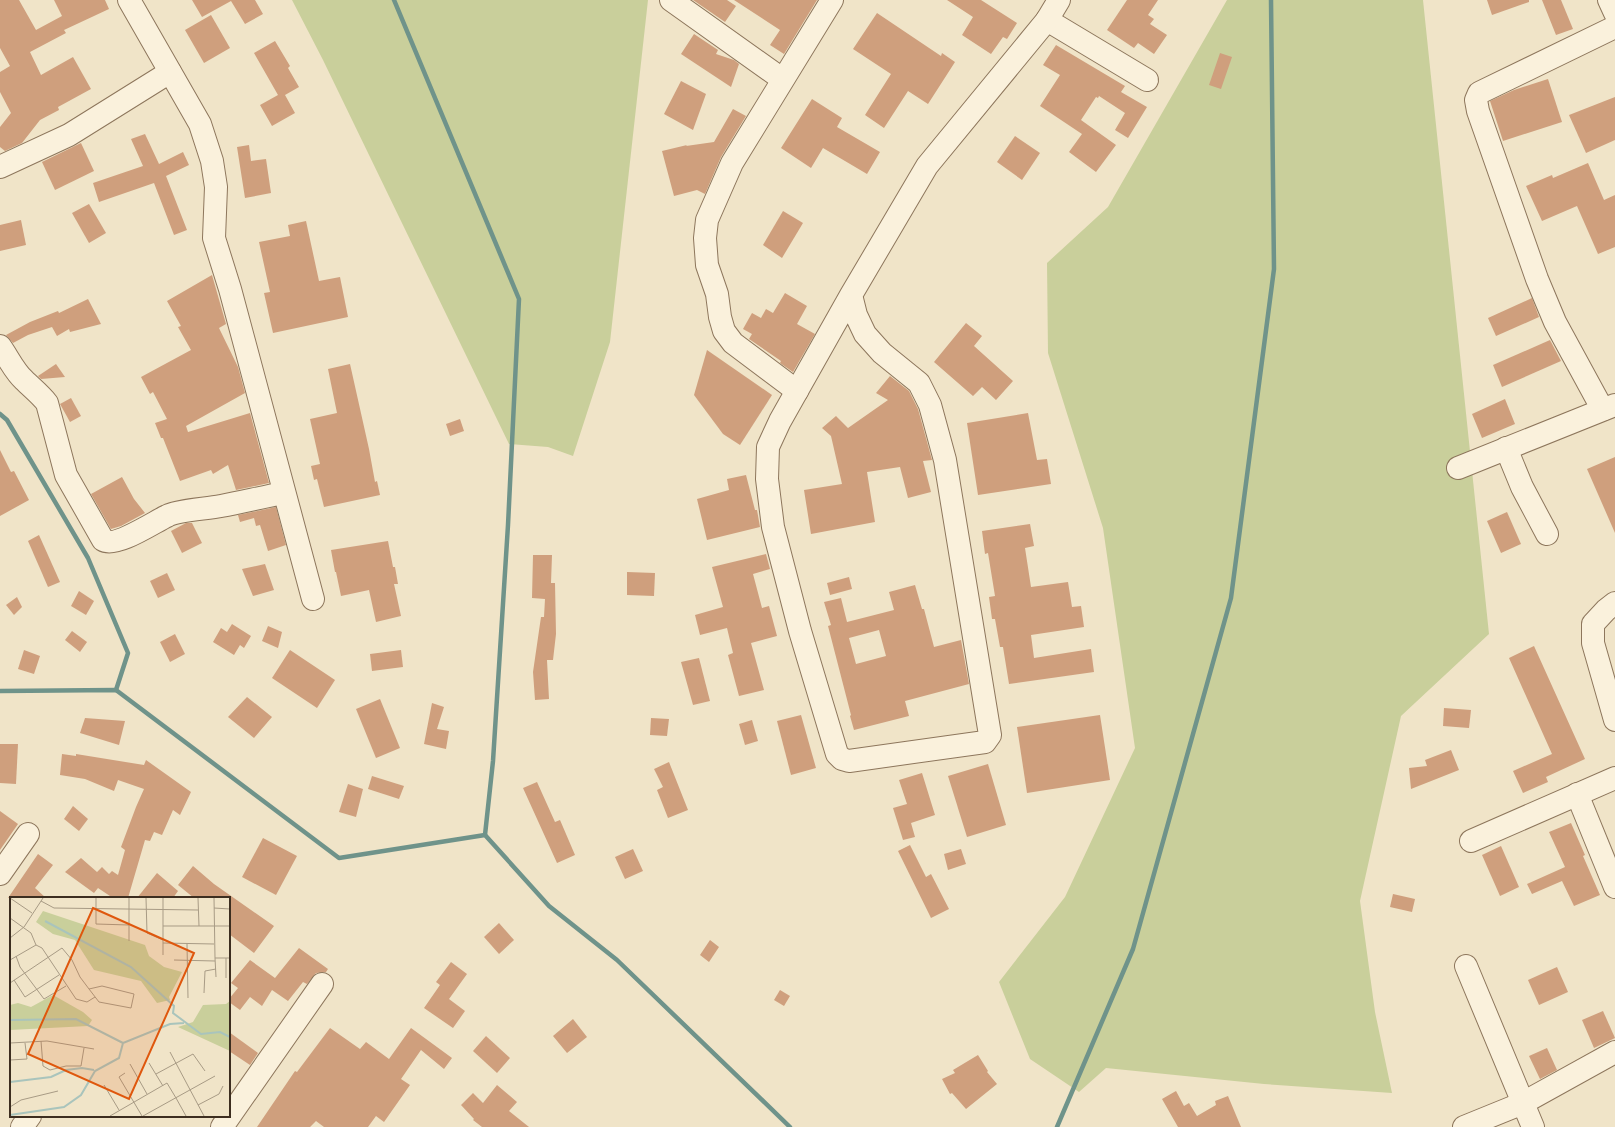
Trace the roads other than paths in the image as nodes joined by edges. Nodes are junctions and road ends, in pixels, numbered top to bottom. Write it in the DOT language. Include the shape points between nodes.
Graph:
graph roads {
  1 [pos="129,0"];
  2 [pos="671,0"];
  3 [pos="832,0"];
  4 [pos="1059,0"];
  5 [pos="1609,0"];
  6 [pos="1615,13"];
  7 [pos="1047,20"];
  8 [pos="1615,27"];
  9 [pos="170,72"];
  10 [pos="782,79"];
  11 [pos="1147,80"];
  12 [pos="0,167"];
  13 [pos="851,295"];
  14 [pos="0,346"];
  15 [pos="797,391"];
  16 [pos="1610,407"];
  17 [pos="1506,448"];
  18 [pos="1458,468"];
  19 [pos="284,493"];
  20 [pos="1548,534"];
  21 [pos="313,599"];
  22 [pos="1615,603"];
  23 [pos="1615,720"];
  24 [pos="1612,775"];
  25 [pos="1577,794"];
  26 [pos="28,834"];
  27 [pos="1471,841"];
  28 [pos="0,874"];
  29 [pos="1615,887"];
  30 [pos="1466,966"];
  31 [pos="322,984"];
  32 [pos="1615,1052"];
  33 [pos="1523,1103"];
  34 [pos="230,1116"];
  35 [pos="29,1117"];
  36 [pos="229,1117"];
  37 [pos="22,1127"];
  38 [pos="222,1127"];
  39 [pos="1464,1127"];
  40 [pos="1533,1127"];
  1 -- 9 [label="street"];
  2 -- 10 [label="street"];
  3 -- 10 [label="street"];
  4 -- 7 [label="street"];
  5 -- 6 [label="street"];
  7 -- 11 [label="street"];
  7 -- 13 [label="street" via="927,166"];
  8 -- 16 [label="street" via="1479,93 1476,100 1537,279 1555,322 1598,401"];
  9 -- 12 [label="street" via="69,135"];
  9 -- 19 [label="street" via="200,124 212,161 216,187 214,238"];
  10 -- 15 [label="street" via="732,163 707,220 705,238 707,265 717,294 724,331 732,343"];
  13 -- 15 [label="street"];
  13 -- 15 [label="street" via="856,315 865,334 882,353 918,383 930,405 945,460 990,735 985,742 848,761 837,754 800,631 773,527 767,479 768,447"];
  14 -- 19 [label="street" via="14,368 47,403 66,475 103,540 112,542 126,537 169,515"];
  16 -- 17 [label="street"];
  17 -- 18 [label="street"];
  17 -- 20 [label="street" via="1522,487"];
  19 -- 21 [label="street"];
  22 -- 23 [label="street" via="1593,624 1593,643"];
  24 -- 25 [label="street"];
  25 -- 27 [label="street"];
  25 -- 29 [label="street"];
  26 -- 28 [label="street"];
  30 -- 33 [label="street"];
  31 -- 34 [label="street"];
  32 -- 33 [label="street"];
  33 -- 39 [label="street"];
  33 -- 40 [label="street"];
  35 -- 37 [label="street"];
  36 -- 38 [label="street"];
}
